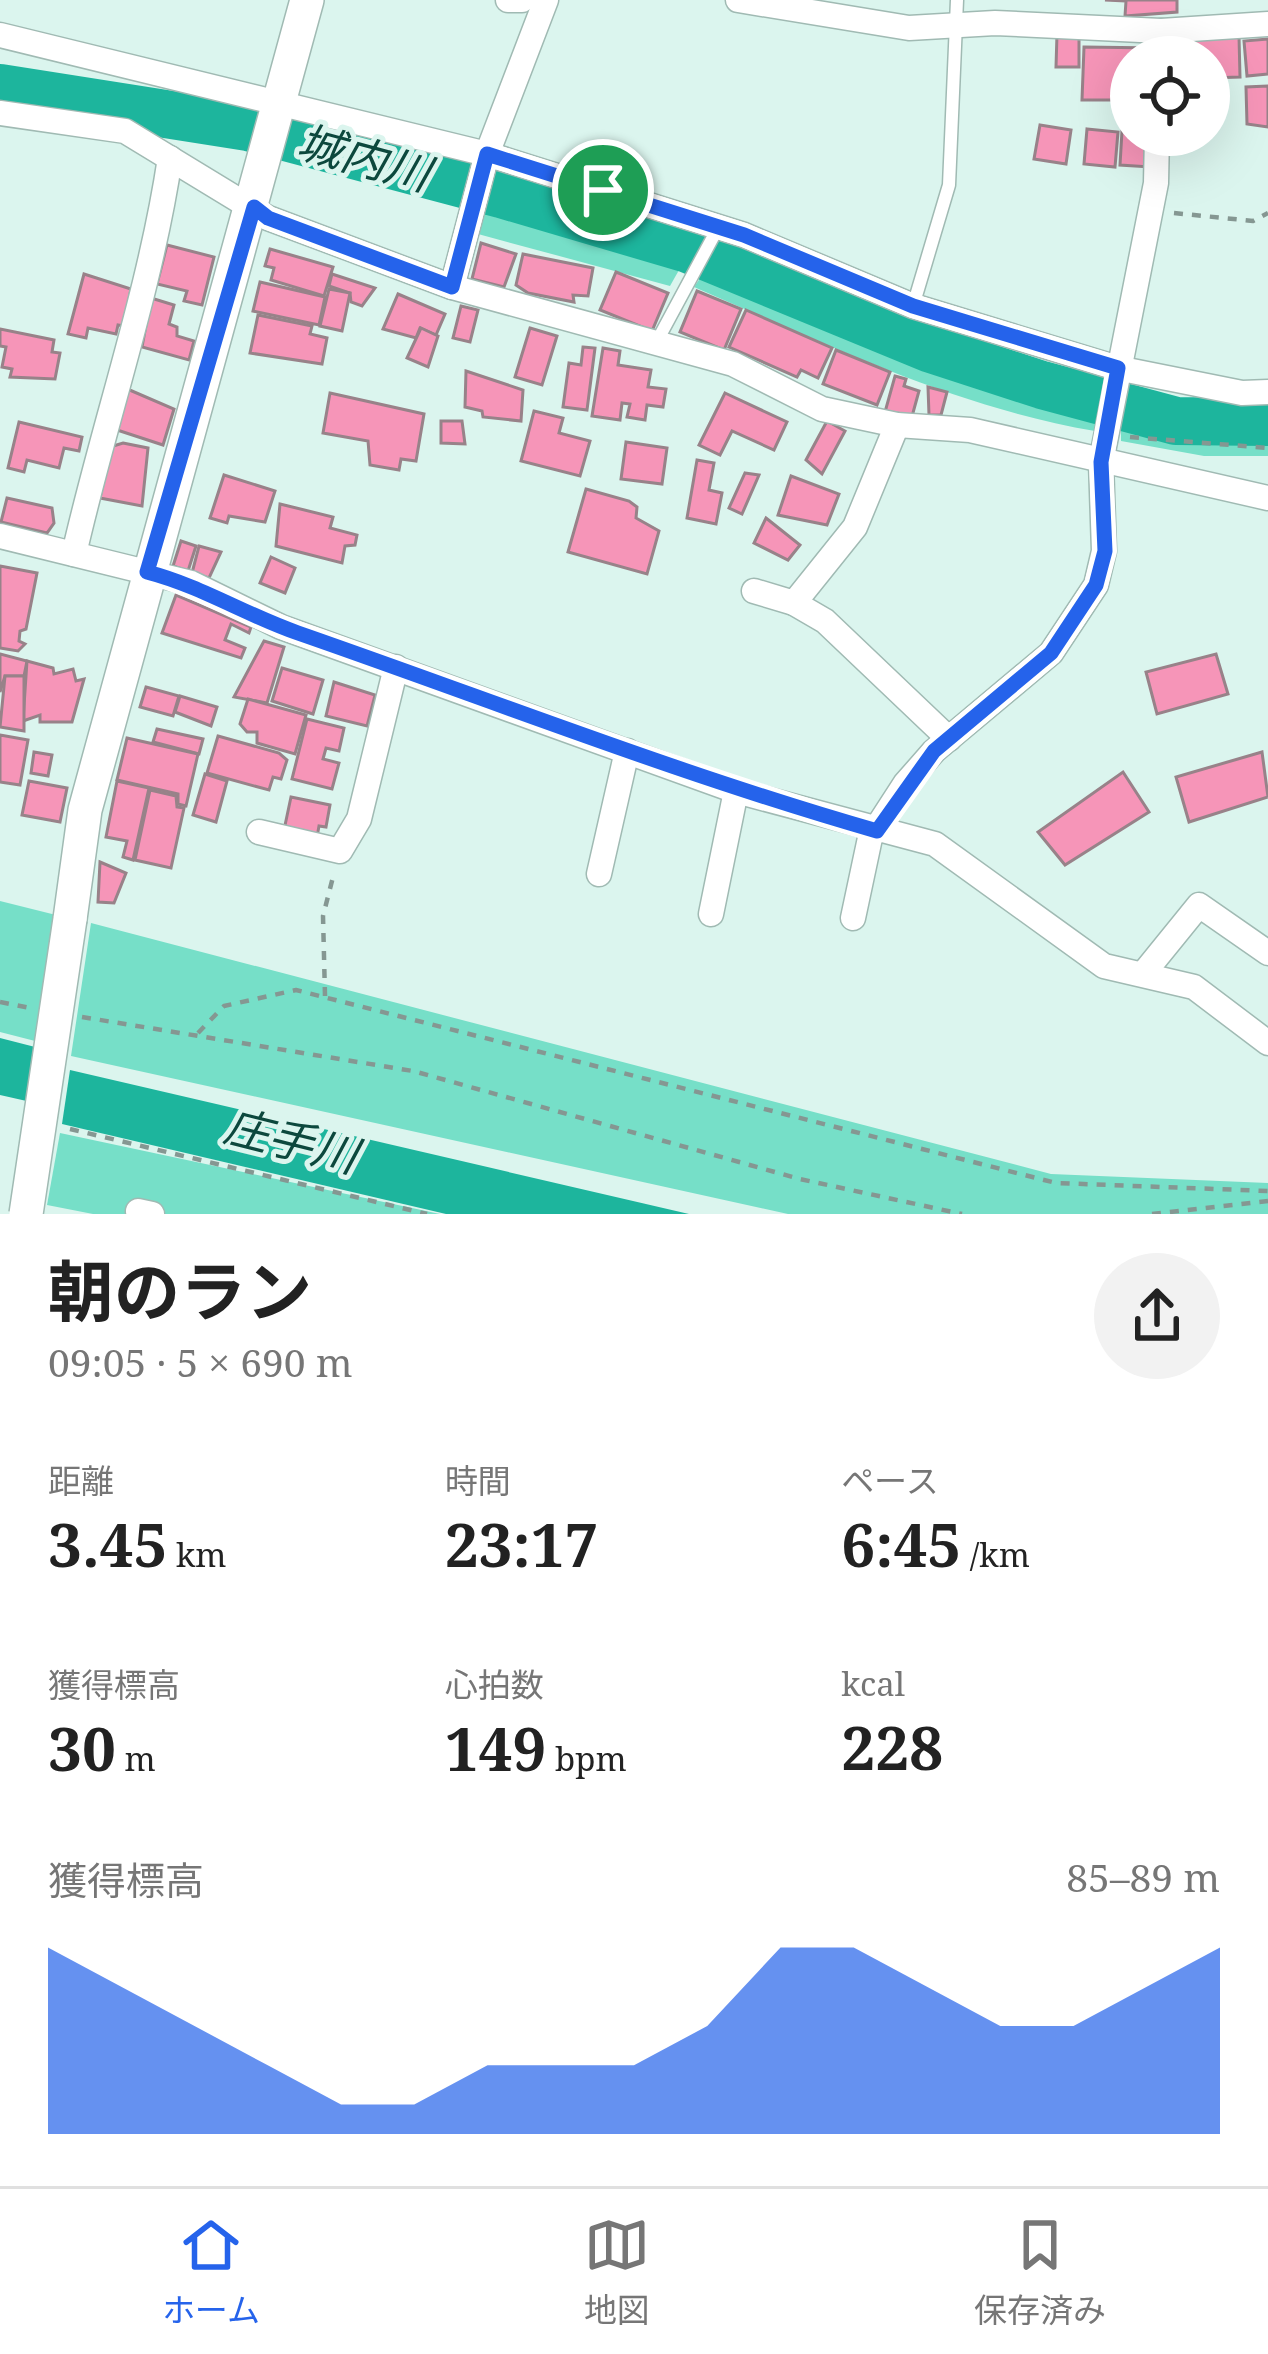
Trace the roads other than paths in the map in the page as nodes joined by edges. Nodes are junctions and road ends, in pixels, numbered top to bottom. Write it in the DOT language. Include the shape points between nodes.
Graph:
graph roads {
  1 [pos="308,0"];
  2 [pos="508,0"];
  3 [pos="523,0"];
  4 [pos="546,0"];
  5 [pos="738,0"];
  6 [pos="956,13"];
  7 [pos="1268,24"];
  8 [pos="0,35"];
  9 [pos="1110,36"];
  10 [pos="1203,36"];
  11 [pos="284,102"];
  12 [pos="0,113"];
  13 [pos="487,154"];
  14 [pos="1155,156"];
  15 [pos="170,158"];
  16 [pos="254,207"];
  17 [pos="719,226"];
  18 [pos="452,287"];
  19 [pos="913,306"];
  20 [pos="656,344"];
  21 [pos="1116,378"];
  22 [pos="1268,392"];
  23 [pos="897,425"];
  24 [pos="1101,462"];
  25 [pos="1268,498"];
  26 [pos="0,536"];
  27 [pos="74,554"];
  28 [pos="147,572"];
  29 [pos="754,591"];
  30 [pos="794,603"];
  31 [pos="396,667"];
  32 [pos="949,740"];
  33 [pos="627,751"];
  34 [pos="736,791"];
  35 [pos="877,831"];
  36 [pos="259,832"];
  37 [pos="599,874"];
  38 [pos="711,914"];
  39 [pos="853,918"];
  40 [pos="1268,953"];
  41 [pos="1143,974"];
  42 [pos="1268,1043"];
  43 [pos="26,1214"];
  1 -- 11 [label="street"];
  2 -- 3 [label="street"];
  4 -- 13 [label="street"];
  5 -- 6 [label="street" via="909,28"];
  6 -- 9 [label="street"];
  6 -- 19 [label="lane" via="949,185"];
  7 -- 10 [label="street"];
  8 -- 11 [label="street"];
  11 -- 13 [label="street"];
  11 -- 16 [label="street"];
  12 -- 15 [label="street" via="125,131"];
  13 -- 17 [label="street"];
  13 -- 18 [label="street"];
  14 -- 21 [label="street"];
  15 -- 16 [label="street"];
  15 -- 27 [label="street" via="160,227"];
  16 -- 18 [label="street"];
  16 -- 28 [label="street"];
  17 -- 19 [label="street"];
  17 -- 20 [label="lane"];
  18 -- 20 [label="street"];
  19 -- 21 [label="street"];
  20 -- 23 [label="street" via="733,364 822,409"];
  21 -- 22 [label="street"];
  21 -- 24 [label="street"];
  23 -- 24 [label="street" via="970,430"];
  23 -- 30 [label="street" via="855,527"];
  24 -- 25 [label="street"];
  24 -- 32 [label="street" via="1105,551 1096,585 1051,653"];
  26 -- 27 [label="street"];
  27 -- 28 [label="street"];
  28 -- 31 [label="street"];
  28 -- 43 [label="street, bridge" via="85,809"];
  29 -- 30 [label="street"];
  30 -- 32 [label="street" via="825,621"];
  31 -- 33 [label="street"];
  31 -- 36 [label="street" via="359,819 340,851"];
  32 -- 35 [label="street" via="905,784"];
  33 -- 34 [label="street"];
  33 -- 37 [label="street"];
  34 -- 35 [label="street"];
  34 -- 38 [label="street"];
  35 -- 39 [label="street"];
  35 -- 41 [label="street" via="935,844 1104,966"];
  40 -- 41 [label="street" via="1199,905"];
  41 -- 42 [label="street" via="1194,987"];
}
